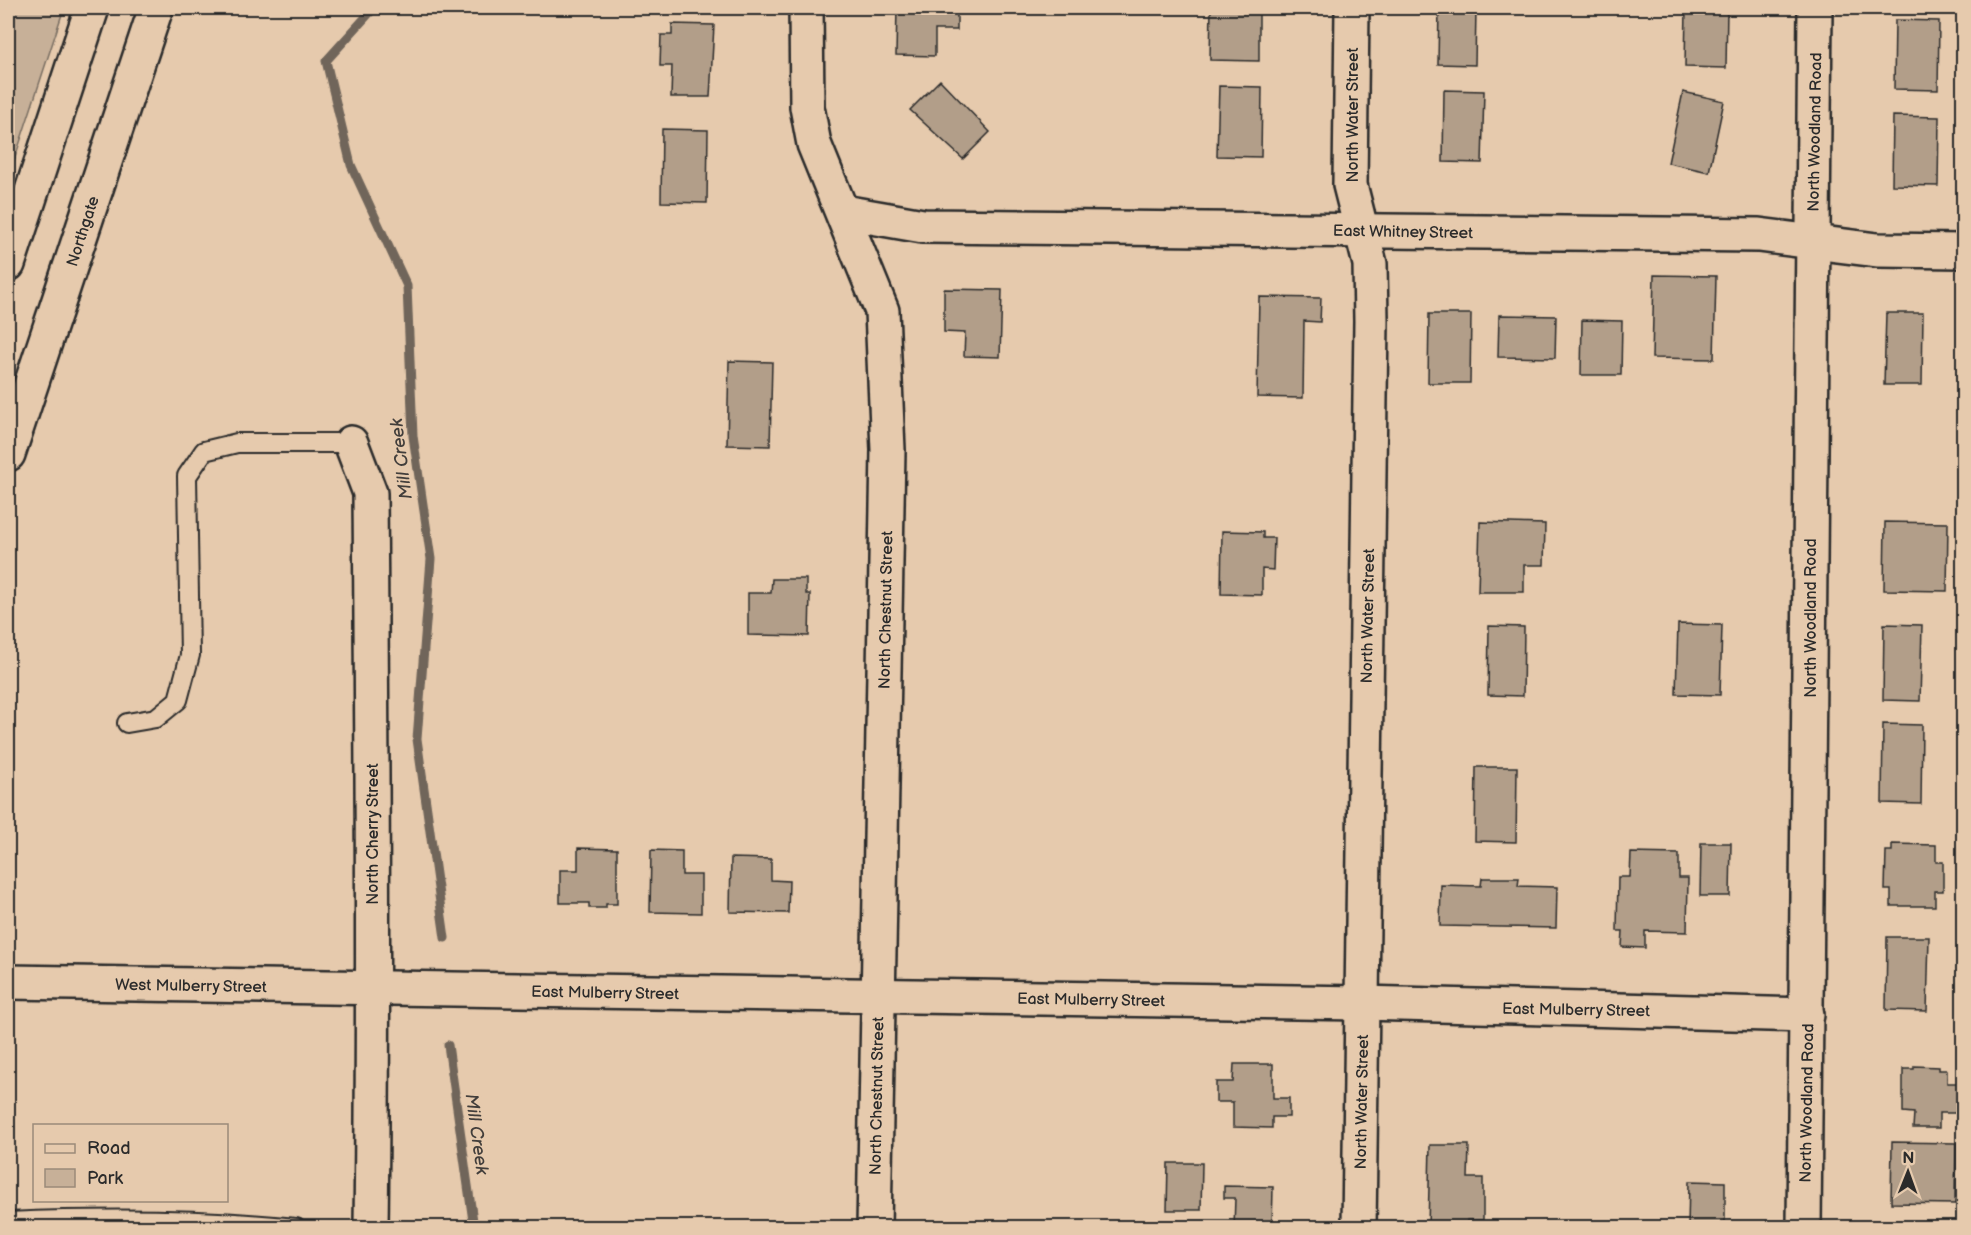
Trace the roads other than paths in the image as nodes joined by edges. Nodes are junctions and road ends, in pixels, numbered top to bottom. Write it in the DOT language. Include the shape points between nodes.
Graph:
graph roads {
  1 [pos="92,8"];
  2 [pos="156,8"];
  3 [pos="806,8"];
  4 [pos="1352,8"];
  5 [pos="1815,8"];
  6 [pos="843,212"];
  7 [pos="1361,231"];
  8 [pos="1812,243"];
  9 [pos="1964,251"];
  10 [pos="8,264"];
  11 [pos="351,443"];
  12 [pos="8,454"];
  13 [pos="127,723"];
  14 [pos="8,982"];
  15 [pos="374,988"];
  16 [pos="877,996"];
  17 [pos="1362,1003"];
  18 [pos="1807,1015"];
  19 [pos="8,1222"];
  20 [pos="296,1227"];
  21 [pos="371,1227"];
  22 [pos="874,1227"];
  23 [pos="1359,1227"];
  24 [pos="1804,1227"];
  1 -- 10 [label="street"];
  2 -- 12 [label="street, Northgate"];
  3 -- 6 [label="street, North Chestnut Street" via="807,107 814,144"];
  4 -- 7 [label="street, North Water Street" via="1350,185"];
  5 -- 8 [label="street, North Woodland Road"];
  6 -- 7 [label="street, East Whitney Street" via="923,226"];
  6 -- 16 [label="street, North Chestnut Street" via="882,311 888,450"];
  7 -- 8 [label="street, East Whitney Street" via="1759,235"];
  7 -- 17 [label="street, North Water Street" via="1370,264 1371,321"];
  8 -- 9 [label="street, East Whitney Street" via="1877,250"];
  8 -- 18 [label="street, North Woodland Road"];
  11 -- 13 [label="lane" via="237,443 204,451 187,476 190,654 178,700 156,718"];
  11 -- 15 [label="street, North Cherry Street" via="370,493"];
  14 -- 15 [label="street, West Mulberry Street"];
  15 -- 16 [label="street, East Mulberry Street"];
  15 -- 21 [label="street, North Cherry Street"];
  16 -- 17 [label="street, East Mulberry Street"];
  16 -- 22 [label="street, North Chestnut Street"];
  17 -- 18 [label="street, East Mulberry Street"];
  17 -- 23 [label="street, North Water Street"];
  18 -- 24 [label="street, North Woodland Road"];
  19 -- 20 [label="lane" via="88,1219"];
}
